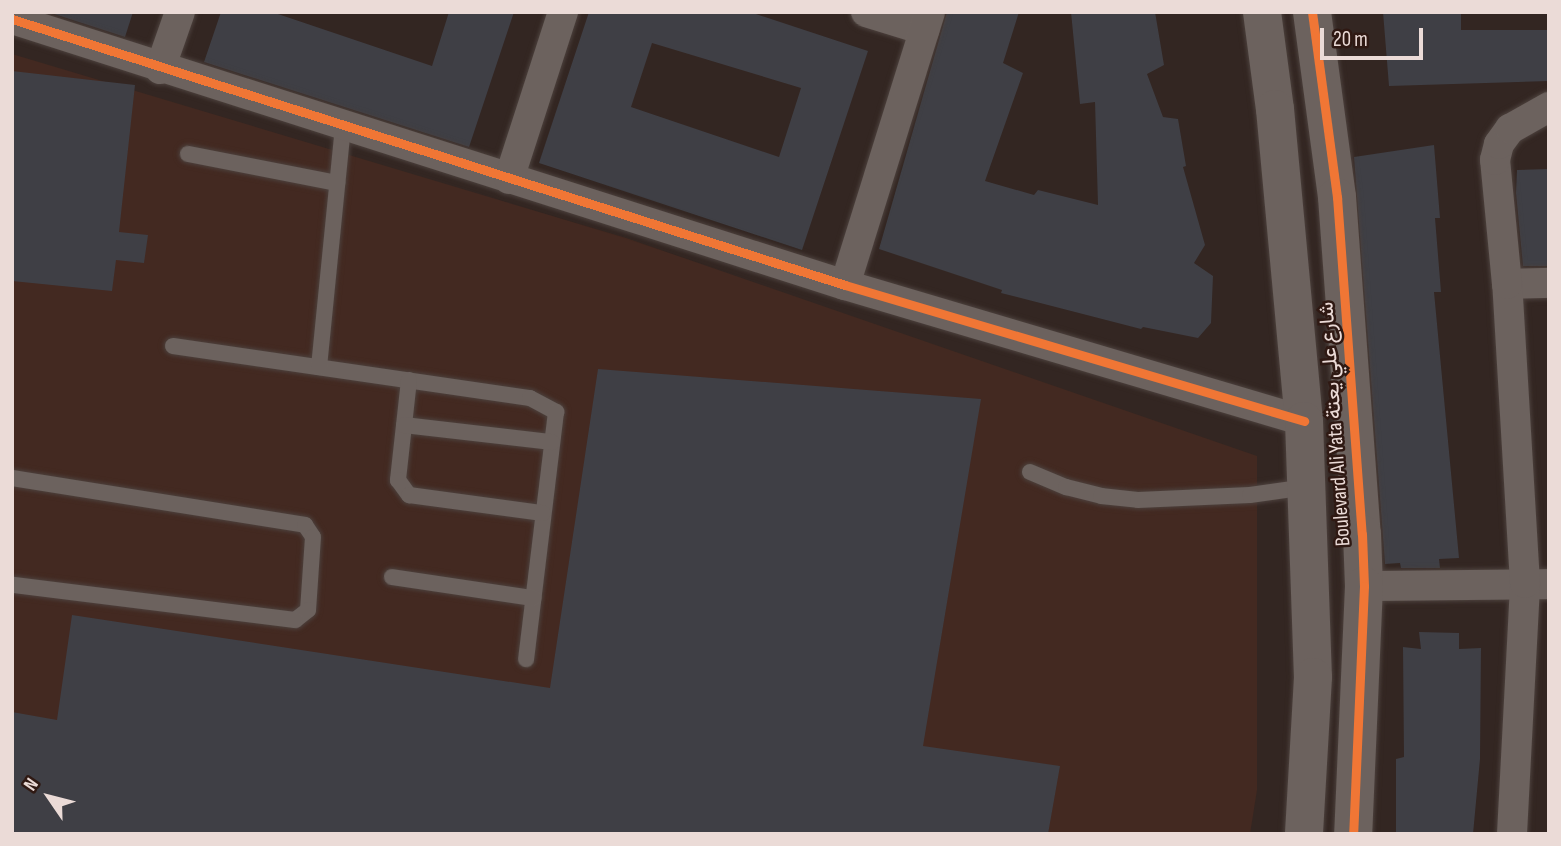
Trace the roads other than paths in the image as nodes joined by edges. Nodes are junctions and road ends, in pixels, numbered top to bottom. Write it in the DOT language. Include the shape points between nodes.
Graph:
graph roads {
  1 [pos="180,12"];
  2 [pos="563,12"];
  3 [pos="866,12"];
  4 [pos="1262,12"];
  5 [pos="1312,12"];
  6 [pos="12,19"];
  7 [pos="927,21"];
  8 [pos="160,69"];
  9 [pos="1549,107"];
  10 [pos="343,127"];
  11 [pos="188,154"];
  12 [pos="509,179"];
  13 [pos="337,183"];
  14 [pos="1549,283"];
  15 [pos="1507,284"];
  16 [pos="845,285"];
  17 [pos="173,346"];
  18 [pos="319,367"];
  19 [pos="409,380"];
  20 [pos="1304,421"];
  21 [pos="404,425"];
  22 [pos="552,442"];
  23 [pos="1030,472"];
  24 [pos="12,478"];
  25 [pos="1306,487"];
  26 [pos="543,513"];
  27 [pos="392,577"];
  28 [pos="1537,583"];
  29 [pos="12,585"];
  30 [pos="1364,586"];
  31 [pos="533,598"];
  32 [pos="526,659"];
  33 [pos="1304,834"];
  34 [pos="1353,834"];
  35 [pos="1512,834"];
  1 -- 8 [label="street"];
  2 -- 12 [label="street"];
  3 -- 7 [label="street"];
  4 -- 20 [label="street, Boulevard Ali Yata شارع علي يعتة"];
  5 -- 30 [label="street, Boulevard Ali Yata شارع علي يعتة" via="1337,198"];
  6 -- 8 [label="street"];
  7 -- 16 [label="street"];
  8 -- 10 [label="street"];
  9 -- 15 [label="street" via="1510,129 1494,160"];
  10 -- 12 [label="street"];
  10 -- 13 [label="lane"];
  11 -- 13 [label="lane"];
  12 -- 16 [label="street"];
  13 -- 18 [label="lane"];
  14 -- 15 [label="street"];
  15 -- 28 [label="street"];
  16 -- 20 [label="street"];
  17 -- 18 [label="lane"];
  18 -- 19 [label="lane"];
  19 -- 21 [label="lane"];
  19 -- 22 [label="lane" via="530,398 556,412"];
  20 -- 25 [label="street, Boulevard Ali Yata شارع علي يعتة"];
  21 -- 22 [label="lane"];
  21 -- 26 [label="lane" via="398,480 409,495"];
  22 -- 26 [label="lane"];
  23 -- 25 [label="lane" via="1089,493 1138,499 1250,495"];
  24 -- 29 [label="lane" via="305,525 313,537 308,610 295,620"];
  25 -- 33 [label="street, Boulevard Ali Yata شارع علي يعتة" via="1313,677"];
  26 -- 31 [label="lane"];
  27 -- 31 [label="lane"];
  28 -- 30 [label="street"];
  28 -- 35 [label="street"];
  30 -- 34 [label="street, Boulevard Ali Yata شارع علي يعتة"];
  31 -- 32 [label="lane"];
}
